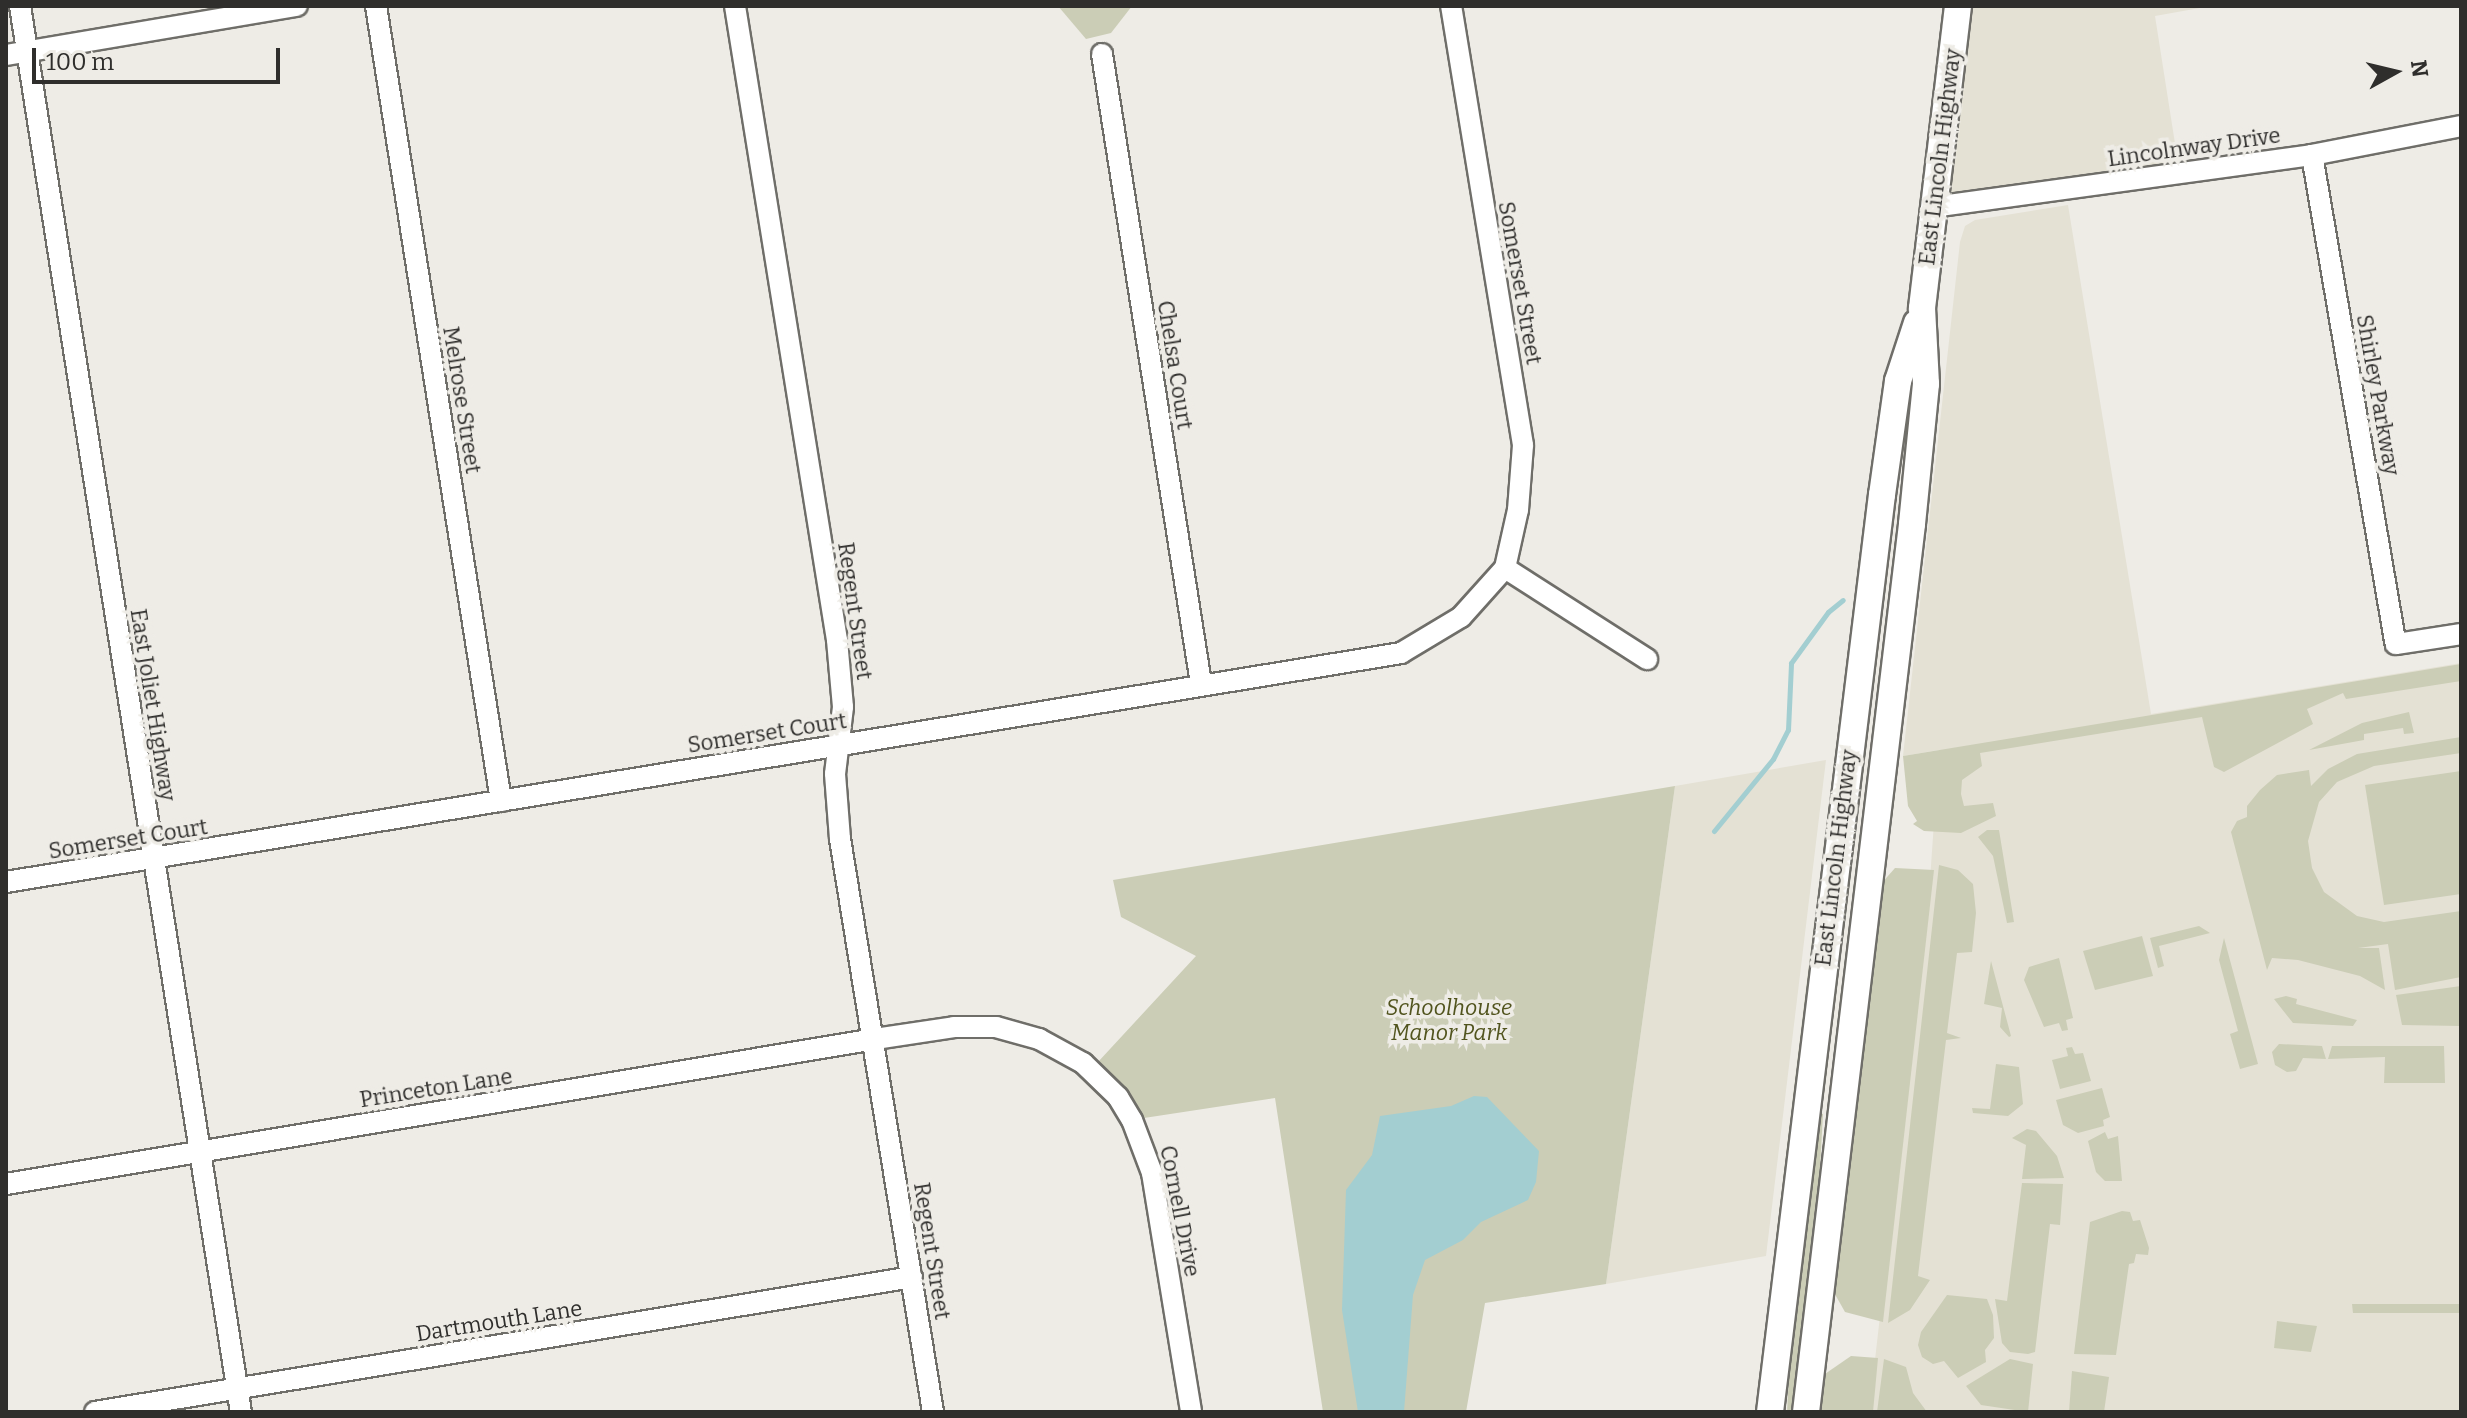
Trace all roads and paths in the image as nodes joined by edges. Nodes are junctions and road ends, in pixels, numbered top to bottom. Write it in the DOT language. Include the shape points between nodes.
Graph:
graph roads {
  1 [pos="20,6"];
  2 [pos="297,6"];
  3 [pos="376,6"];
  4 [pos="735,6"];
  5 [pos="1451,6"];
  6 [pos="1958,6"];
  7 [pos="28,52"];
  8 [pos="1102,54"];
  9 [pos="6,55"];
  10 [pos="2461,126"];
  11 [pos="2312,155"];
  12 [pos="1933,207"];
  13 [pos="1922,308"];
  14 [pos="1505,568"];
  15 [pos="2461,634"];
  16 [pos="1647,659"];
  17 [pos="1201,683"];
  18 [pos="838,746"];
  19 [pos="501,801"];
  20 [pos="153,859"];
  21 [pos="6,882"];
  22 [pos="875,1039"];
  23 [pos="199,1152"];
  24 [pos="6,1184"];
  25 [pos="912,1277"];
  26 [pos="237,1388"];
  27 [pos="95,1412"];
  28 [pos="241,1412"];
  29 [pos="933,1412"];
  30 [pos="1191,1412"];
  31 [pos="1770,1412"];
  32 [pos="1806,1412"];
  1 -- 7 [label="street, East Joliet Highway"];
  2 -- 7 [label="street"];
  3 -- 19 [label="street, Melrose Street"];
  4 -- 18 [label="street, Regent Street" via="837,640 843,707"];
  5 -- 14 [label="street, Somerset Street" via="1523,445 1518,510"];
  6 -- 12 [label="main road, East Lincoln Highway"];
  7 -- 9 [label="street"];
  7 -- 20 [label="street, East Joliet Highway"];
  8 -- 17 [label="street, Chelsa Court"];
  10 -- 11 [label="street, Lincolnway Drive"];
  11 -- 12 [label="street, Lincolnway Drive"];
  11 -- 15 [label="street, Shirley Parkway" via="2396,644"];
  12 -- 13 [label="main road, East Lincoln Highway"];
  13 -- 31 [label="main road, East Lincoln Highway" via="1898,381 1882,495"];
  13 -- 32 [label="main road, East Lincoln Highway" via="1926,384 1918,466"];
  14 -- 16 [label="street"];
  14 -- 17 [label="street, Somerset Court" via="1461,617 1401,653"];
  17 -- 18 [label="street, Somerset Court"];
  18 -- 19 [label="street, Somerset Court"];
  18 -- 22 [label="street, Regent Street" via="840,839"];
  19 -- 20 [label="street, Somerset Court"];
  20 -- 21 [label="street, Somerset Court"];
  20 -- 23 [label="street, East Joliet Highway"];
  22 -- 23 [label="street, Princeton Lane"];
  22 -- 25 [label="street, Regent Street"];
  22 -- 30 [label="street, Cornell Drive" via="975,1026 1017,1032 1083,1063 1118,1097 1144,1143 1152,1173"];
  23 -- 24 [label="street, Princeton Lane"];
  23 -- 26 [label="street, East Joliet Highway"];
  25 -- 26 [label="street, Dartmouth Lane"];
  25 -- 29 [label="street, Regent Street"];
  26 -- 27 [label="street, Dartmouth Lane"];
  26 -- 28 [label="street, East Joliet Highway"];
}
